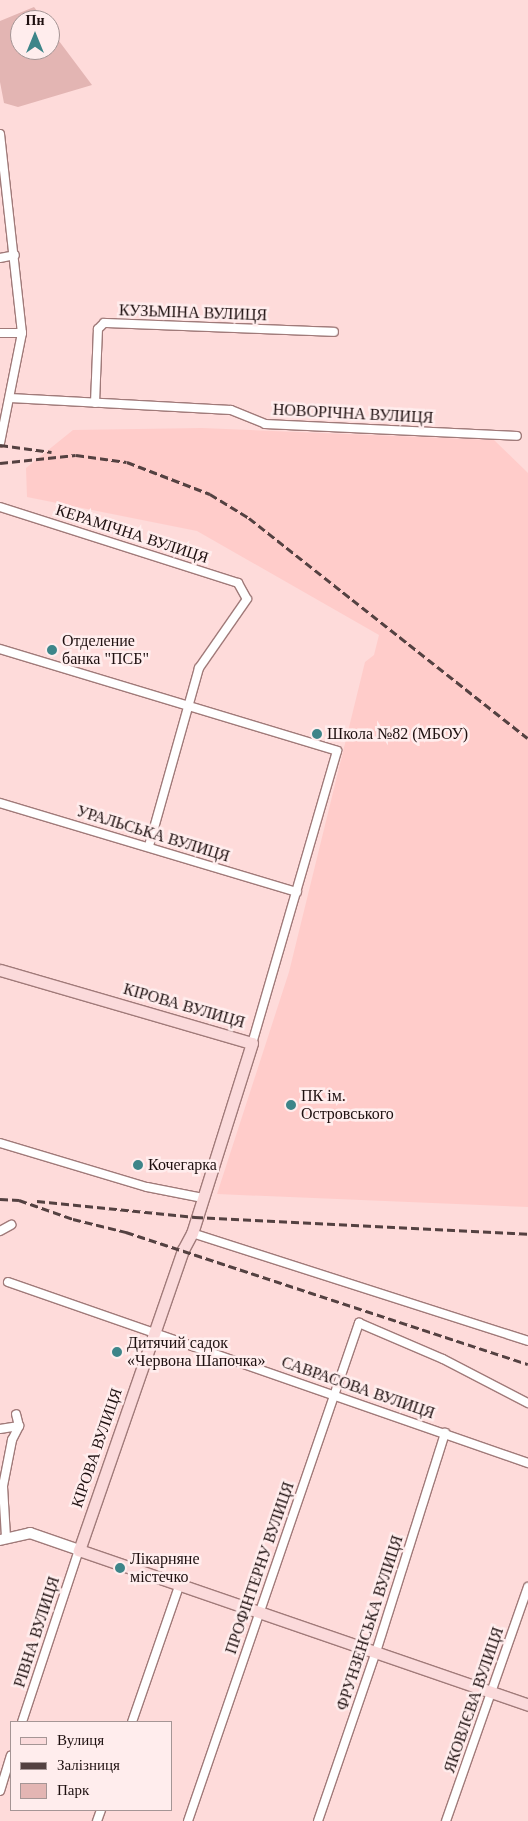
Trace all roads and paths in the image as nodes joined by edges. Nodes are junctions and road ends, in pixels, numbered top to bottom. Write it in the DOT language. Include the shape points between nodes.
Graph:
graph roads {
  1 [pos="0,134"];
  2 [pos="3,181"];
  3 [pos="15,254"];
  4 [pos="0,258"];
  5 [pos="334,332"];
  6 [pos="0,333"];
  7 [pos="22,334"];
  8 [pos="10,398"];
  9 [pos="95,402"];
  10 [pos="517,436"];
  11 [pos="0,442"];
  12 [pos="0,507"];
  13 [pos="0,650"];
  14 [pos="189,706"];
  15 [pos="0,803"];
  16 [pos="149,846"];
  17 [pos="297,892"];
  18 [pos="0,970"];
  19 [pos="252,1043"];
  20 [pos="0,1143"];
  21 [pos="203,1198"];
  22 [pos="11,1225"];
  23 [pos="0,1231"];
  24 [pos="192,1233"];
  25 [pos="8,1282"];
  26 [pos="155,1332"];
  27 [pos="528,1341"];
  28 [pos="334,1394"];
  29 [pos="528,1404"];
  30 [pos="16,1414"];
  31 [pos="19,1426"];
  32 [pos="0,1429"];
  33 [pos="445,1434"];
  34 [pos="528,1463"];
  35 [pos="3,1538"];
  36 [pos="79,1550"];
  37 [pos="180,1583"];
  38 [pos="528,1587"];
  39 [pos="260,1611"];
  40 [pos="376,1652"];
  41 [pos="493,1691"];
  42 [pos="528,1705"];
  43 [pos="22,1721"];
  44 [pos="132,1721"];
  45 [pos="10,1759"];
  46 [pos="0,1790"];
  47 [pos="188,1821"];
  48 [pos="318,1821"];
  49 [pos="446,1821"];
  1 -- 2 [label="street"];
  2 -- 3 [label="street"];
  3 -- 4 [label="street"];
  3 -- 7 [label="street"];
  5 -- 9 [label="street, КУЗЬМІНА ВУЛИЦЯ" via="104,323 98,329"];
  6 -- 7 [label="street"];
  7 -- 8 [label="street"];
  8 -- 9 [label="street, НОВОРІЧНА ВУЛИЦЯ"];
  8 -- 11 [label="street"];
  9 -- 10 [label="street, НОВОРІЧНА ВУЛИЦЯ" via="231,410 265,424"];
  12 -- 14 [label="street, КЕРАМІЧНА ВУЛИЦЯ" via="238,583 247,599 200,668"];
  13 -- 14 [label="street"];
  14 -- 16 [label="street"];
  14 -- 17 [label="street" via="337,751"];
  15 -- 16 [label="street, УРАЛЬСЬКА ВУЛИЦЯ"];
  16 -- 17 [label="street, УРАЛЬСЬКА ВУЛИЦЯ"];
  17 -- 19 [label="street"];
  18 -- 19 [label="main road, КІРОВА ВУЛИЦЯ"];
  19 -- 21 [label="main road, КІРОВА ВУЛИЦЯ"];
  20 -- 21 [label="street" via="147,1188"];
  21 -- 24 [label="main road, КІРОВА ВУЛИЦЯ"];
  22 -- 23 [label="street"];
  24 -- 26 [label="main road, КІРОВА ВУЛИЦЯ"];
  24 -- 27 [label="street"];
  25 -- 26 [label="street, САВРАСОВА ВУЛИЦЯ"];
  26 -- 28 [label="street, САВРАСОВА ВУЛИЦЯ"];
  26 -- 36 [label="main road, КІРОВА ВУЛИЦЯ"];
  28 -- 29 [label="street, ПРОФІНТЕРНУ ВУЛИЦЯ" via="358,1324 443,1358"];
  28 -- 33 [label="street, САВРАСОВА ВУЛИЦЯ"];
  28 -- 39 [label="street, ПРОФІНТЕРНУ ВУЛИЦЯ"];
  30 -- 31 [label="street"];
  31 -- 32 [label="street"];
  31 -- 35 [label="street" via="12,1440 3,1486"];
  33 -- 34 [label="street, САВРАСОВА ВУЛИЦЯ"];
  33 -- 40 [label="street, ФРУНЗЕНСЬКА ВУЛИЦЯ"];
  35 -- 36 [label="street" via="30,1533"];
  36 -- 37 [label="main road"];
  36 -- 43 [label="street, РІВНА ВУЛИЦЯ"];
  37 -- 39 [label="main road"];
  37 -- 44 [label="street"];
  38 -- 41 [label="street, ЯКОВЛЄВА ВУЛИЦЯ"];
  39 -- 40 [label="main road"];
  39 -- 47 [label="street, ПРОФІНТЕРНУ ВУЛИЦЯ"];
  40 -- 41 [label="main road"];
  40 -- 48 [label="street, ФРУНЗЕНСЬКА ВУЛИЦЯ"];
  41 -- 42 [label="main road"];
  41 -- 49 [label="street, ЯКОВЛЄВА ВУЛИЦЯ"];
  45 -- 46 [label="street"];
}
